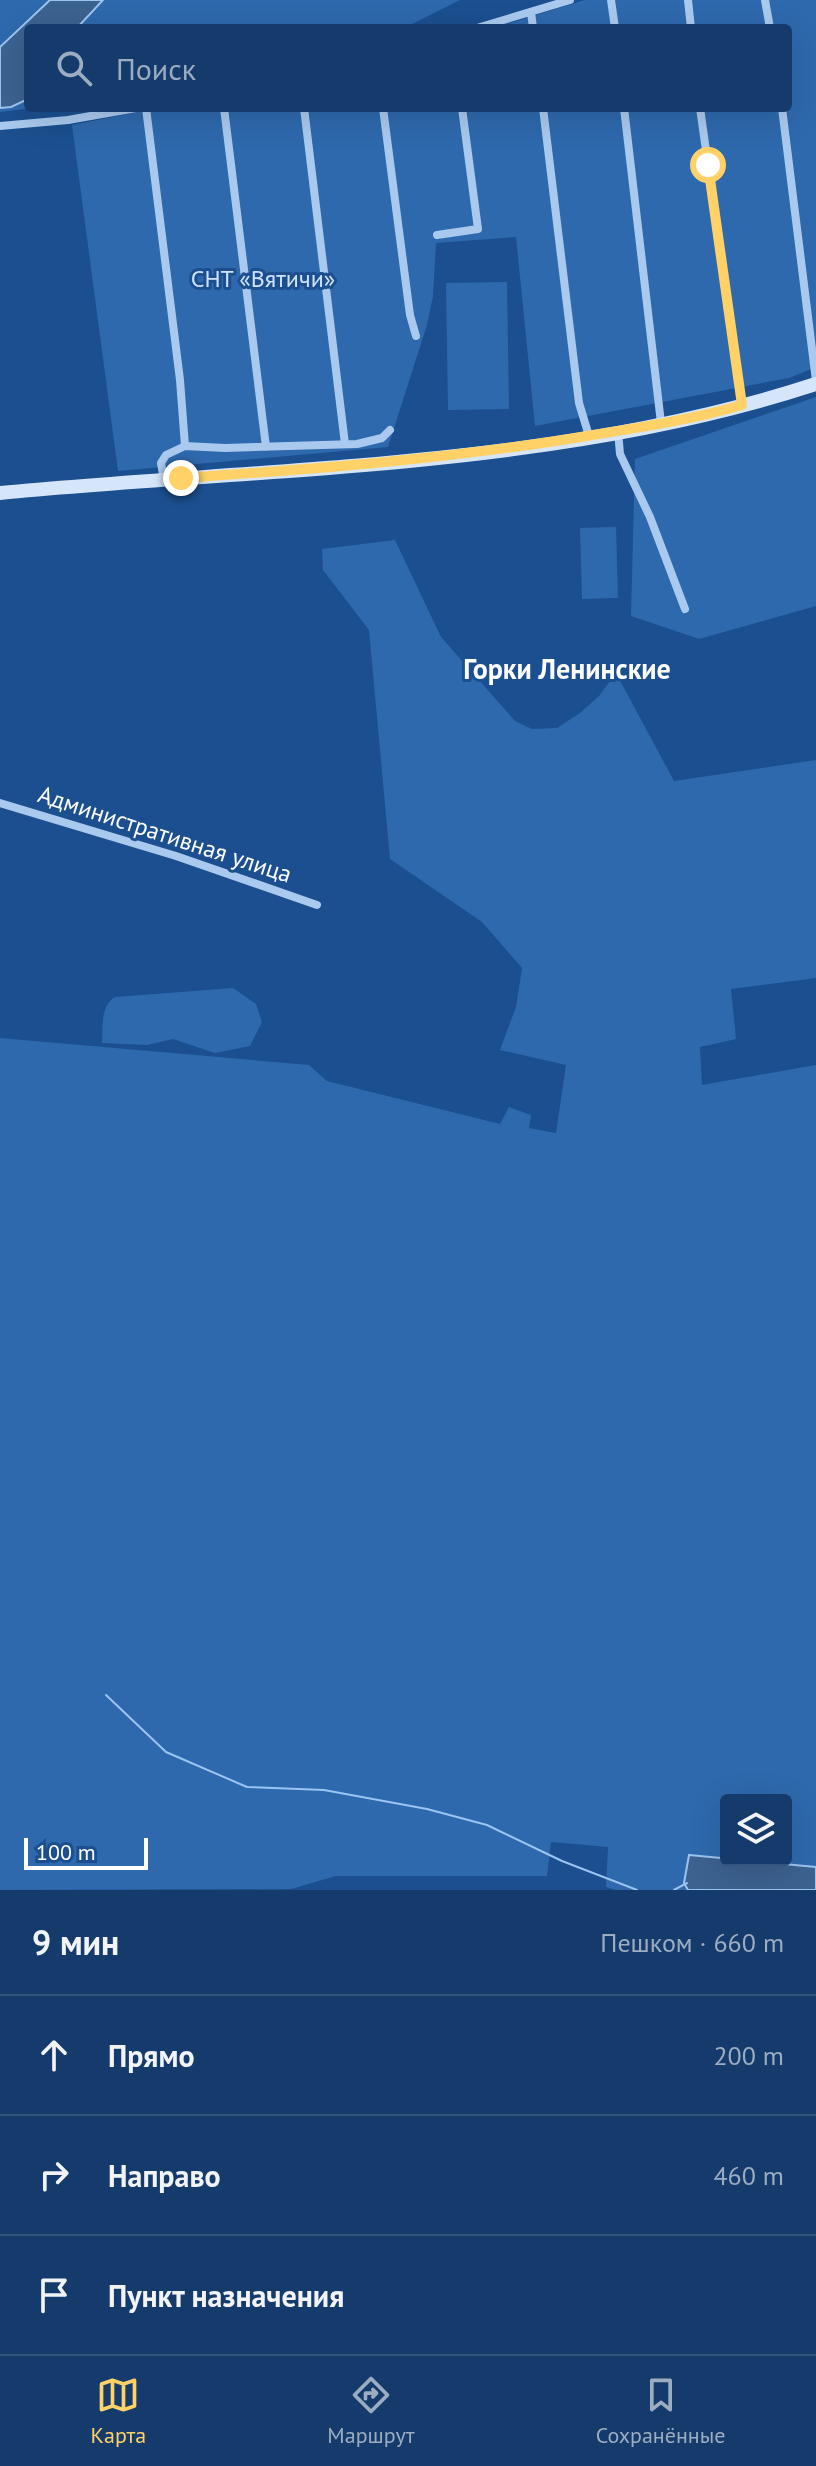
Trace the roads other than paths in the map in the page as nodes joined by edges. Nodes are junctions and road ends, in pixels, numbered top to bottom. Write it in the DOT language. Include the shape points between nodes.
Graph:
graph roads {
  1 [pos="570,0"];
  2 [pos="611,0"];
  3 [pos="688,0"];
  4 [pos="765,0"];
  5 [pos="531,12"];
  6 [pos="490,24"];
  7 [pos="532,24"];
  8 [pos="614,24"];
  9 [pos="691,24"];
  10 [pos="769,24"];
  11 [pos="113,112"];
  12 [pos="146,112"];
  13 [pos="224,112"];
  14 [pos="304,112"];
  15 [pos="384,112"];
  16 [pos="463,112"];
  17 [pos="543,112"];
  18 [pos="624,112"];
  19 [pos="701,112"];
  20 [pos="782,112"];
  21 [pos="0,126"];
  22 [pos="437,235"];
  23 [pos="416,336"];
  24 [pos="816,382"];
  25 [pos="742,405"];
  26 [pos="661,423"];
  27 [pos="390,430"];
  28 [pos="618,431"];
  29 [pos="589,436"];
  30 [pos="345,444"];
  31 [pos="185,446"];
  32 [pos="266,447"];
  33 [pos="164,480"];
  34 [pos="0,493"];
  35 [pos="685,609"];
  36 [pos="0,803"];
  37 [pos="317,905"];
  1 -- 5 [label="street"];
  2 -- 8 [label="street"];
  3 -- 9 [label="street"];
  4 -- 10 [label="street"];
  5 -- 6 [label="street"];
  5 -- 7 [label="street"];
  11 -- 21 [label="street"];
  12 -- 31 [label="street"];
  13 -- 32 [label="street"];
  14 -- 30 [label="street"];
  15 -- 23 [label="street"];
  16 -- 22 [label="street" via="478,229"];
  17 -- 29 [label="street" via="579,403"];
  18 -- 26 [label="street"];
  19 -- 25 [label="street"];
  20 -- 24 [label="street"];
  24 -- 25 [label="main road"];
  25 -- 26 [label="main road"];
  26 -- 28 [label="main road"];
  27 -- 30 [label="street" via="382,438"];
  28 -- 29 [label="main road"];
  28 -- 35 [label="street" via="620,454"];
  29 -- 33 [label="main road" via="431,457"];
  30 -- 32 [label="street"];
  31 -- 32 [label="street"];
  31 -- 33 [label="street" via="161,463"];
  33 -- 34 [label="main road"];
  36 -- 37 [label="street, Административная улица"];
}
